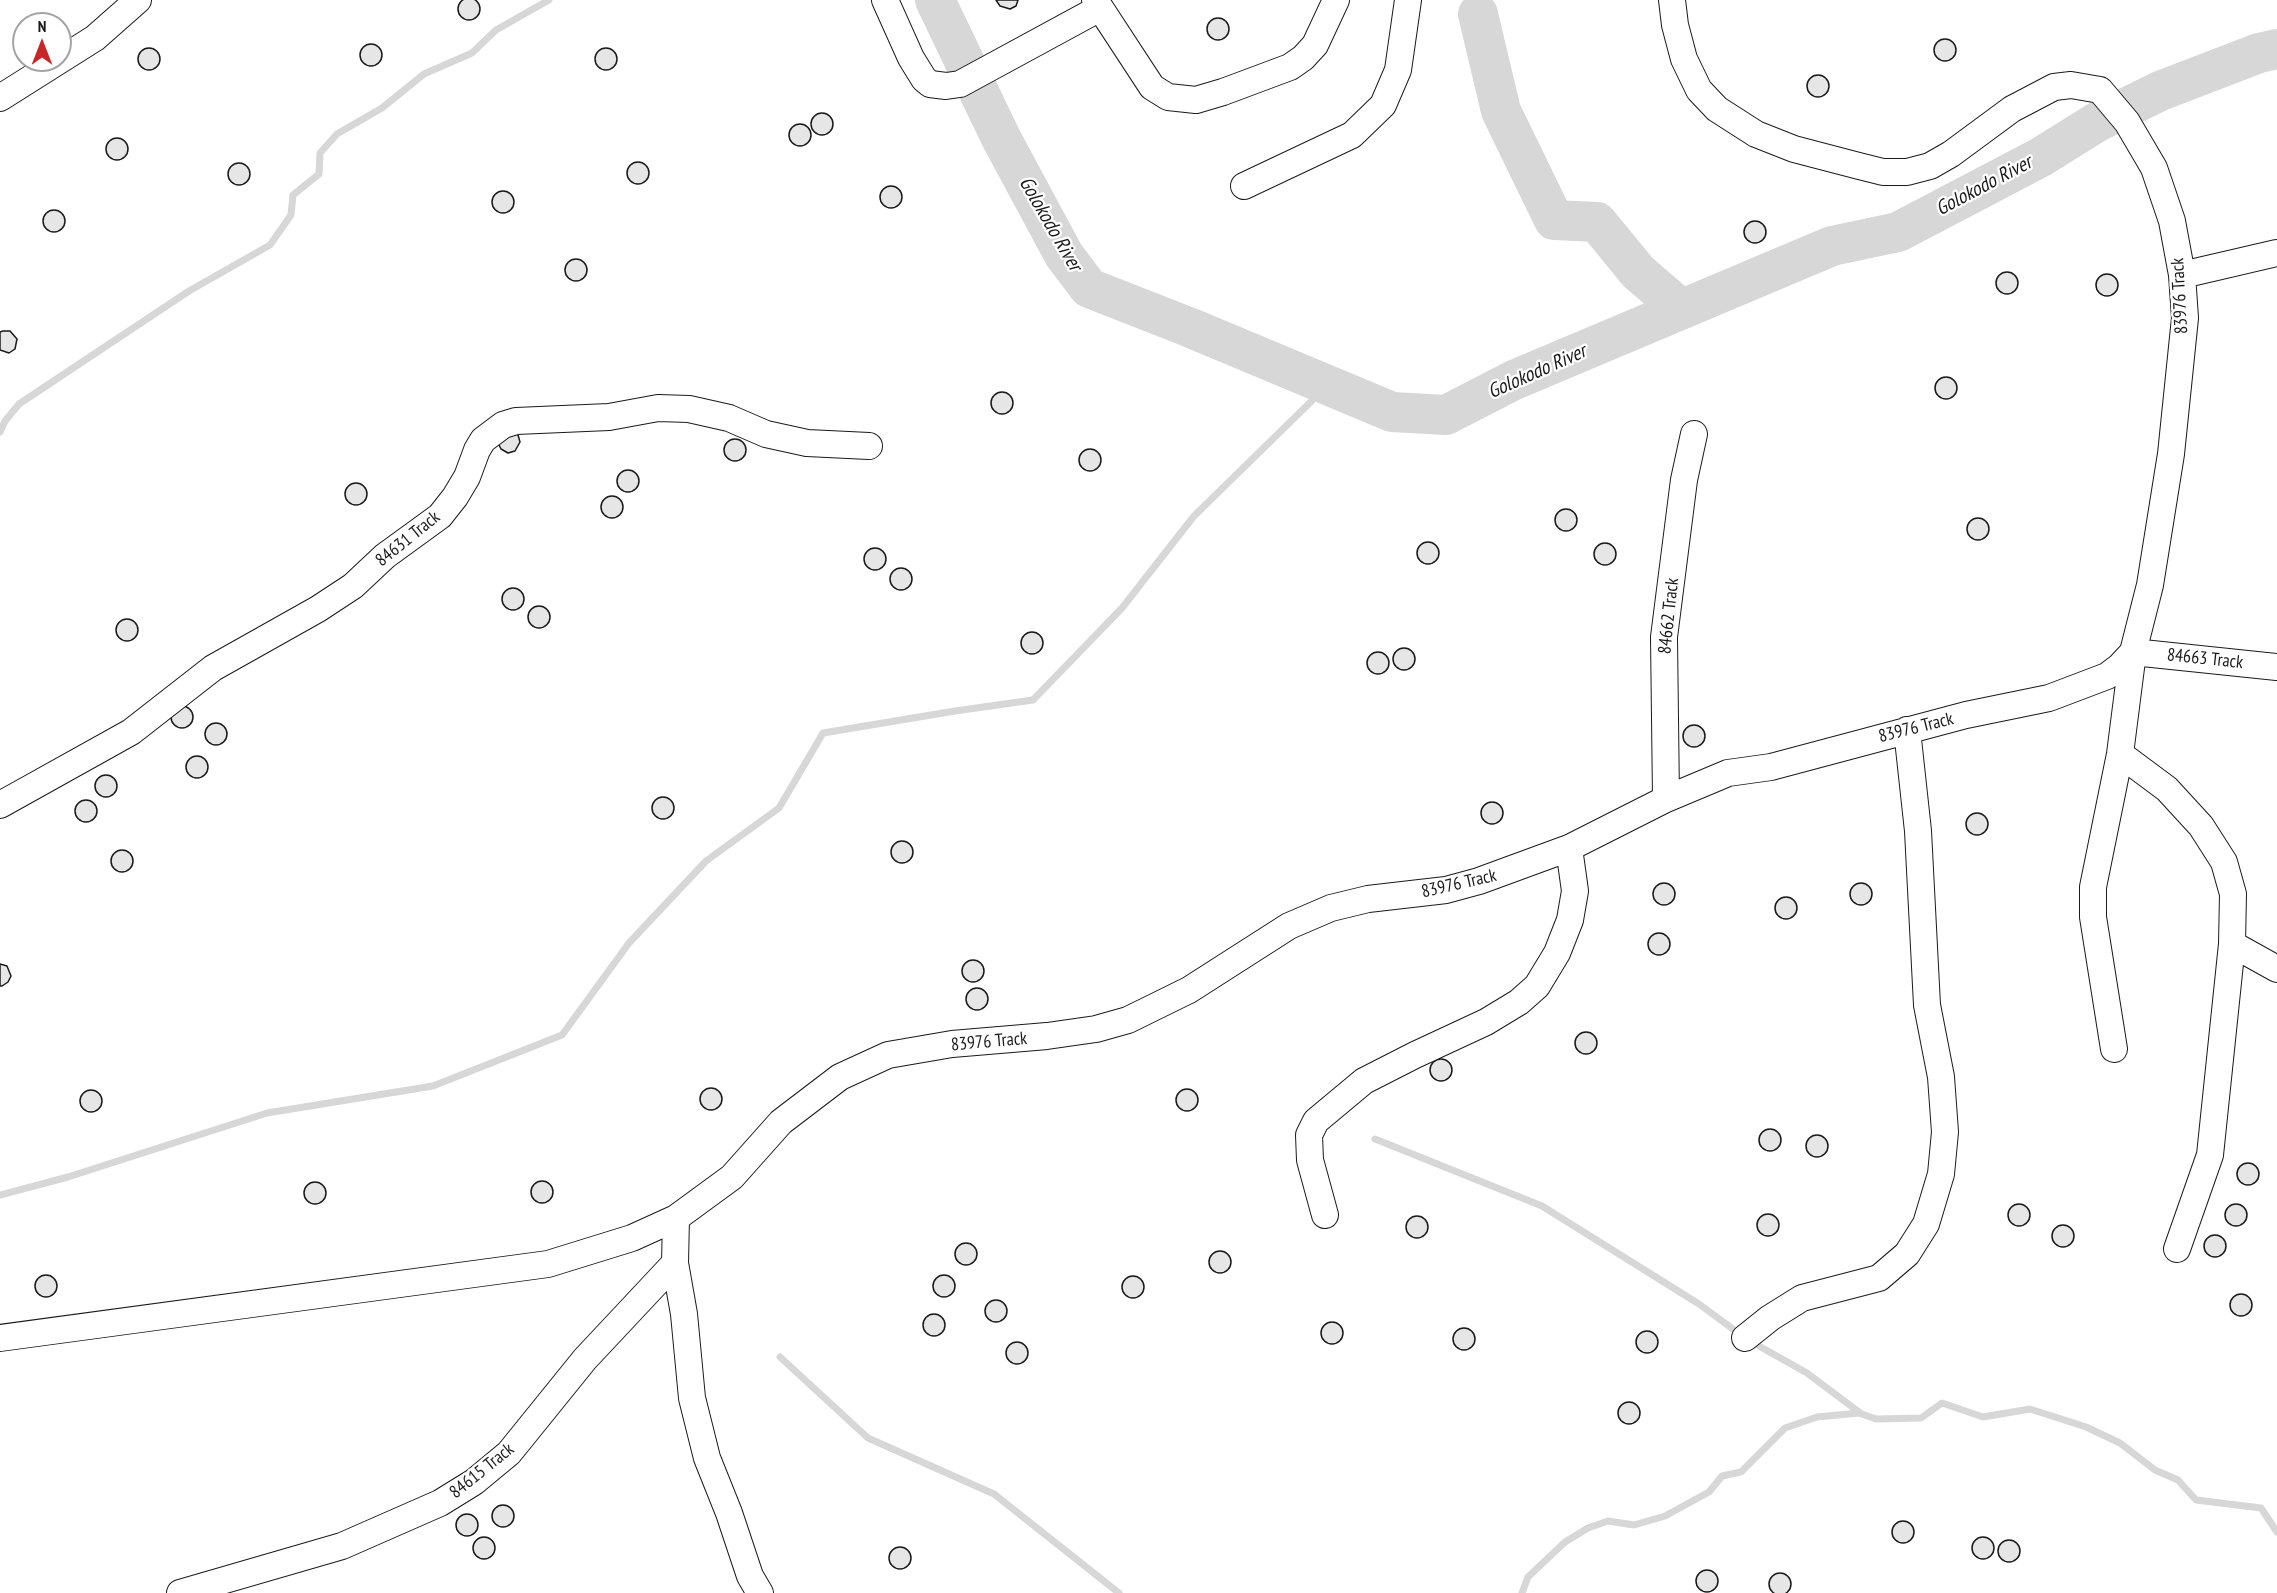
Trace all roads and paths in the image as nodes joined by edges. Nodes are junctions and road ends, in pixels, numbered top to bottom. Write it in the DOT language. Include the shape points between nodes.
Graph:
graph roads {
  1 [pos="138,0"];
  2 [pos="885,0"];
  3 [pos="1336,0"];
  4 [pos="1408,0"];
  5 [pos="1672,0"];
  6 [pos="1098,4"];
  7 [pos="0,98"];
  8 [pos="1244,186"];
  9 [pos="2277,253"];
  10 [pos="2182,275"];
  11 [pos="1694,434"];
  12 [pos="869,446"];
  13 [pos="2133,652"];
  14 [pos="2277,666"];
  15 [pos="1907,730"];
  16 [pos="2120,754"];
  17 [pos="1666,799"];
  18 [pos="0,805"];
  19 [pos="1569,848"];
  20 [pos="2232,944"];
  21 [pos="2277,969"];
  22 [pos="2114,1049"];
  23 [pos="1325,1215"];
  24 [pos="676,1218"];
  25 [pos="2177,1249"];
  26 [pos="675,1263"];
  27 [pos="0,1338"];
  28 [pos="1745,1338"];
  29 [pos="180,1593"];
  30 [pos="760,1593"];
  1 -- 7 [label="street" via="95,38"];
  2 -- 6 [label="street" via="924,79 946,87 996,65"];
  3 -- 6 [label="street" via="1315,45 1303,58 1290,67 1196,100 1168,97 1152,87"];
  4 -- 8 [label="street" via="1398,70 1383,105 1352,135"];
  5 -- 10 [label="street, 83976 Track" via="1684,58 1700,90 1717,109 1756,134 1794,149 1883,172 1907,172 1930,166 2012,109 2054,87 2071,85 2100,90 2127,122 2154,168 2172,221"];
  9 -- 10 [label="street"];
  10 -- 13 [label="street, 83976 Track" via="2185,318 2171,454 2150,585"];
  11 -- 17 [label="street, 84662 Track" via="1684,480 1664,637"];
  12 -- 18 [label="street, 84631 Track" via="807,443 689,409 658,408 609,417 516,421 504,425 483,440 467,477 440,516 385,556 354,586 213,668 132,732"];
  13 -- 14 [label="street, 84663 Track"];
  13 -- 15 [label="street, 83976 Track" via="2107,676 2049,698"];
  13 -- 16 [label="street"];
  15 -- 17 [label="street, 83976 Track" via="1771,767 1728,773"];
  15 -- 28 [label="street" via="1918,831 1927,1005 1941,1077 1945,1132 1941,1174 1926,1224 1907,1254 1879,1278 1802,1298"];
  16 -- 20 [label="street" via="2167,789 2201,826 2224,862 2233,894"];
  16 -- 22 [label="street" via="2093,887 2093,917"];
  17 -- 19 [label="street, 83976 Track"];
  19 -- 23 [label="street" via="1575,891 1570,920 1557,953 1537,986 1486,1022 1364,1081 1316,1121 1309,1135 1310,1160"];
  19 -- 24 [label="street, 83976 Track" via="1446,890 1368,899 1331,908 1289,926 1189,990 1128,1020 1096,1029 888,1055 840,1077 782,1122 732,1177"];
  20 -- 21 [label="street"];
  20 -- 25 [label="street" via="2210,1155"];
  24 -- 26 [label="street"];
  24 -- 27 [label="street, 83976 Track" via="632,1238 548,1264"];
  26 -- 29 [label="street, 84615 Track" via="585,1359 509,1453 474,1482 441,1503 342,1546"];
  26 -- 30 [label="street" via="692,1398 704,1448 750,1576"];
}
